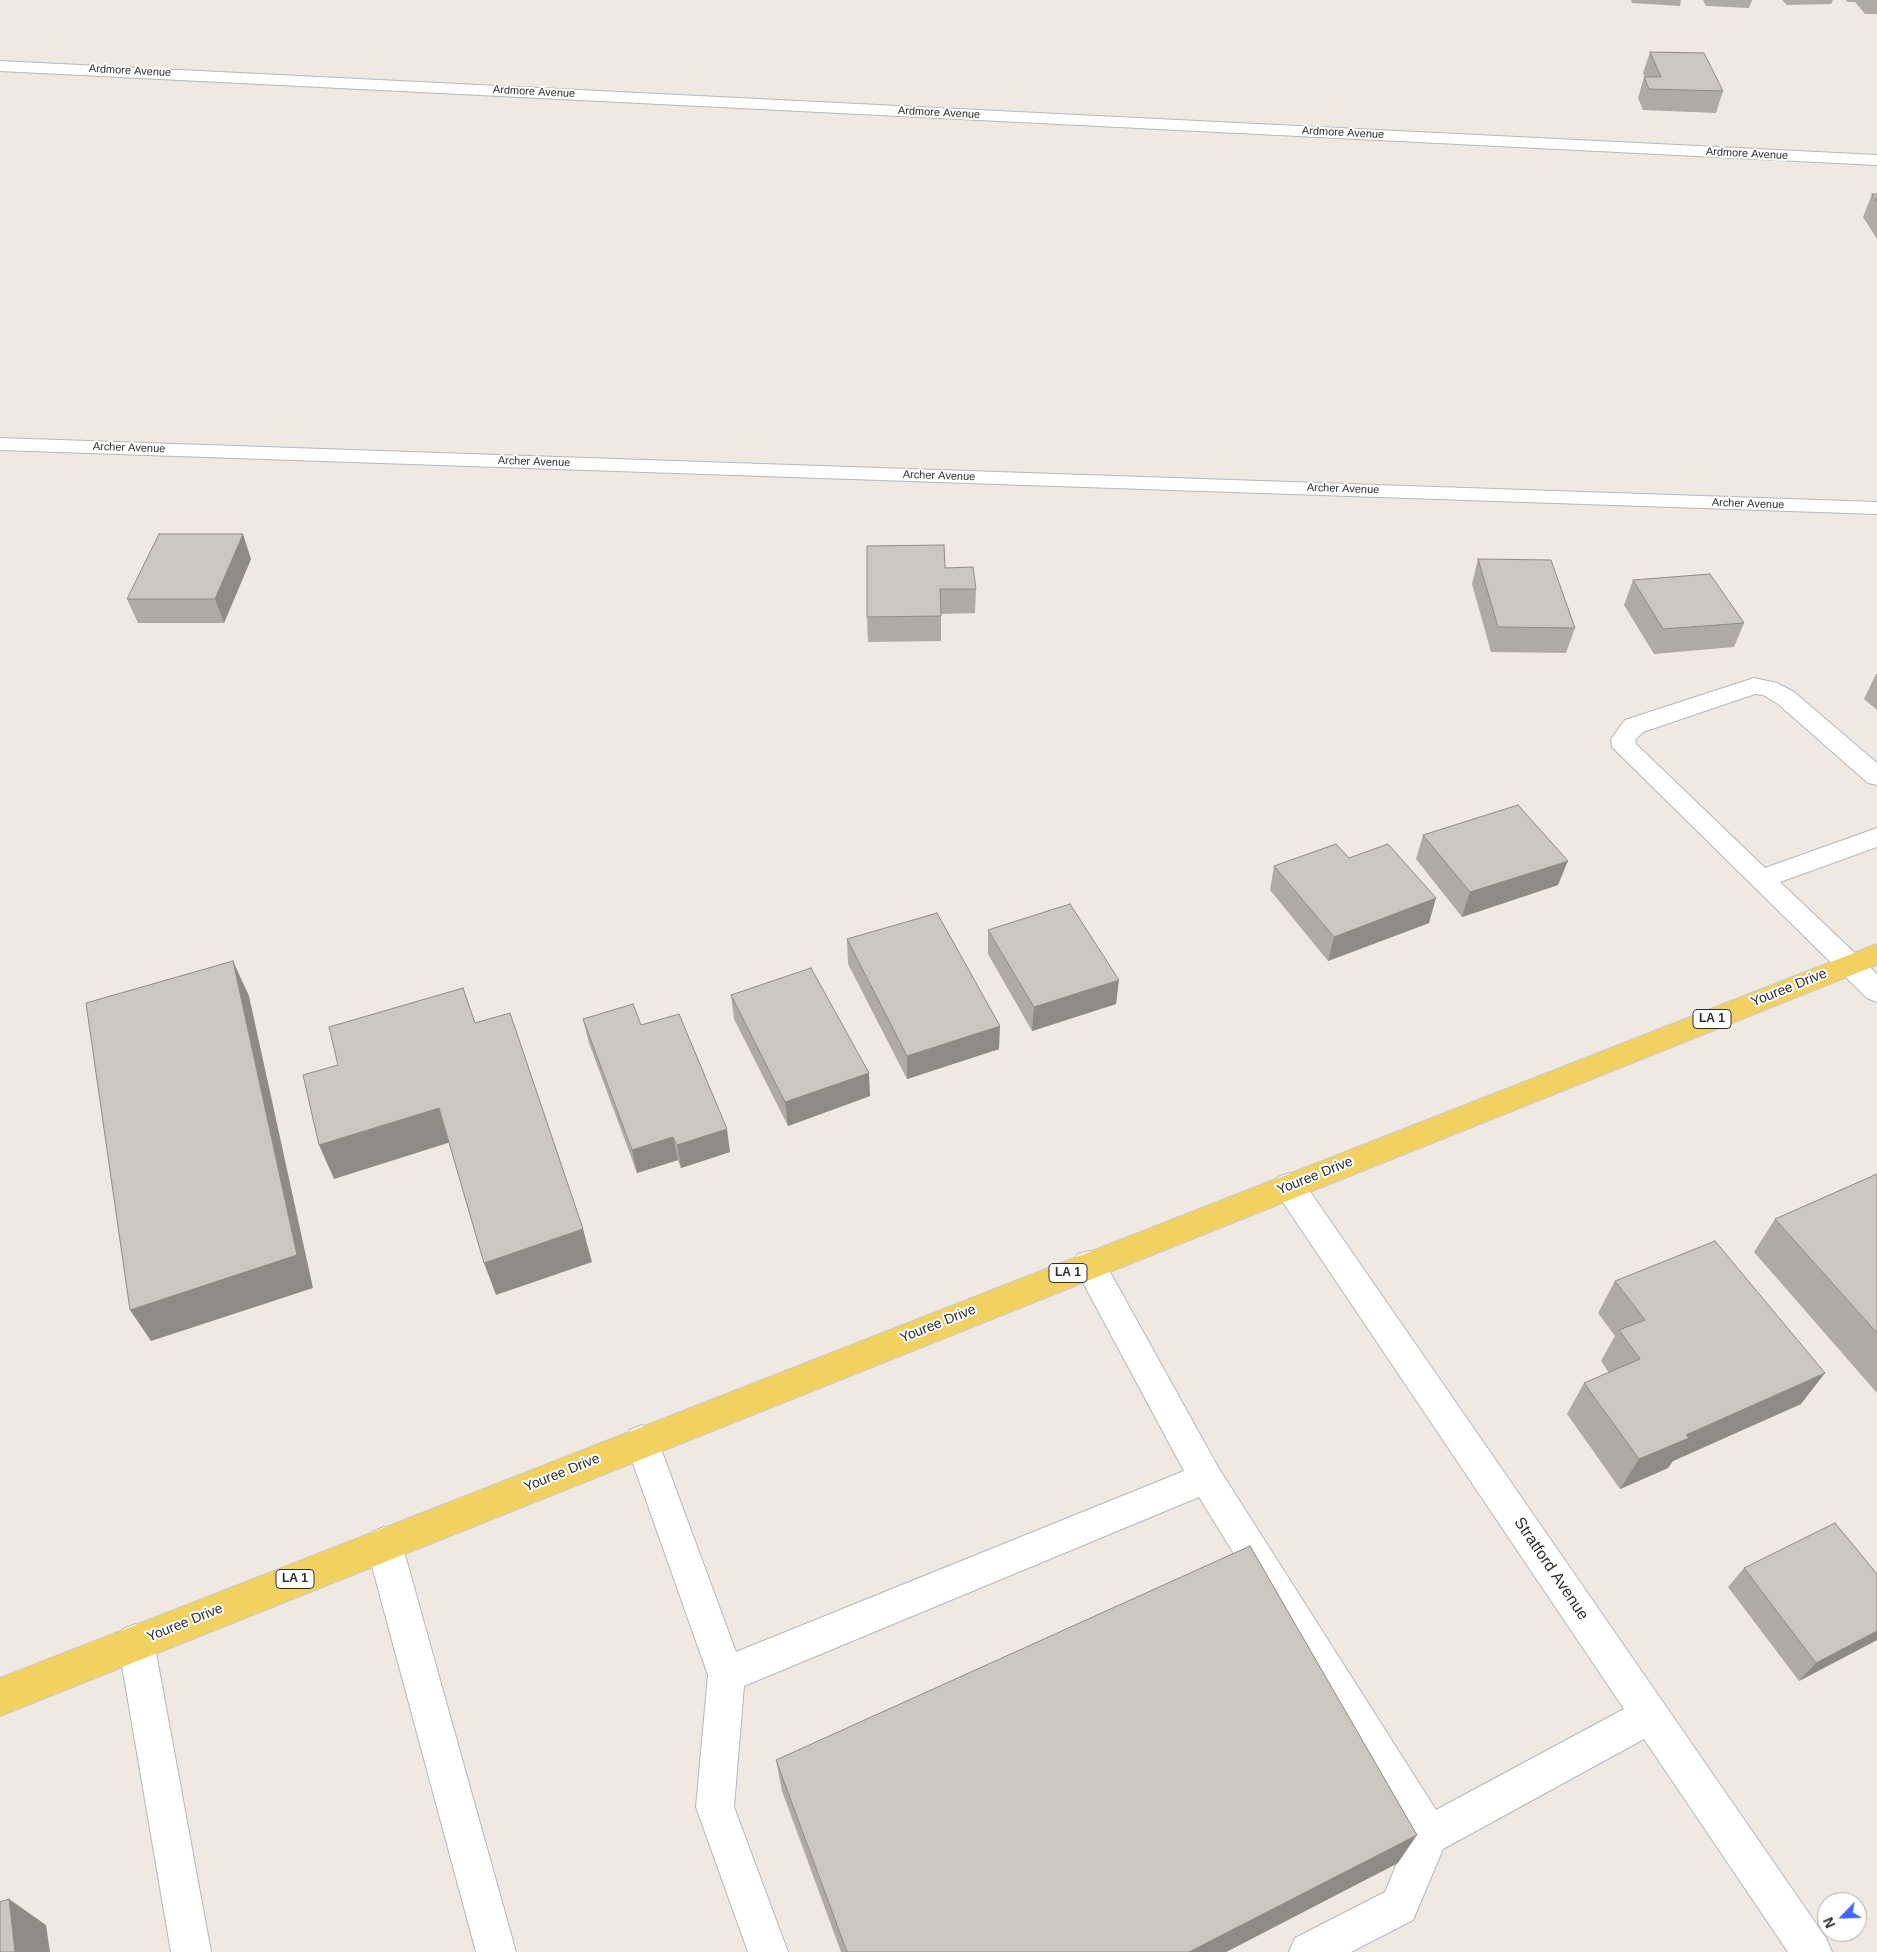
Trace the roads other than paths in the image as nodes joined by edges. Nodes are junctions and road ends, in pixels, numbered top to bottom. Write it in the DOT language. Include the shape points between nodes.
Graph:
graph roads {
  1 [pos="0,66"];
  2 [pos="1877,160"];
  3 [pos="0,444"];
  4 [pos="1877,508"];
  5 [pos="1877,777"];
  6 [pos="1877,836"];
  7 [pos="1761,879"];
  8 [pos="1877,954"];
  9 [pos="1849,964"];
  10 [pos="1877,991"];
  11 [pos="1289,1186"];
  12 [pos="1089,1264"];
  13 [pos="642,1441"];
  14 [pos="1206,1478"];
  15 [pos="384,1544"];
  16 [pos="136,1642"];
  17 [pos="726,1675"];
  18 [pos="0,1696"];
  19 [pos="1650,1715"];
  20 [pos="1429,1835"];
  21 [pos="191,1952"];
  22 [pos="496,1952"];
  23 [pos="768,1952"];
  24 [pos="1309,1952"];
  25 [pos="1812,1952"];
  1 -- 2 [label="street, Ardmore Avenue"];
  3 -- 4 [label="street, Archer Avenue"];
  5 -- 7 [label="street" via="1786,698 1769,688 1754,686 1634,726 1623,739 1624,747"];
  6 -- 7 [label="street"];
  7 -- 9 [label="street"];
  8 -- 9 [label="main road, Youree Drive / LA 1"];
  9 -- 10 [label="street"];
  9 -- 11 [label="main road, Youree Drive / LA 1"];
  11 -- 12 [label="main road, Youree Drive / LA 1"];
  11 -- 19 [label="street, Stratford Avenue"];
  12 -- 13 [label="main road, Youree Drive / LA 1"];
  12 -- 14 [label="street"];
  13 -- 15 [label="main road, Youree Drive / LA 1"];
  13 -- 17 [label="street"];
  14 -- 17 [label="street"];
  14 -- 20 [label="street"];
  15 -- 16 [label="main road, Youree Drive / LA 1"];
  15 -- 22 [label="street"];
  16 -- 18 [label="main road, Youree Drive / LA 1"];
  16 -- 21 [label="street"];
  17 -- 23 [label="street" via="716,1807"];
  19 -- 20 [label="street"];
  19 -- 25 [label="street, Stratford Avenue"];
  20 -- 24 [label="street" via="1399,1906"];
}
